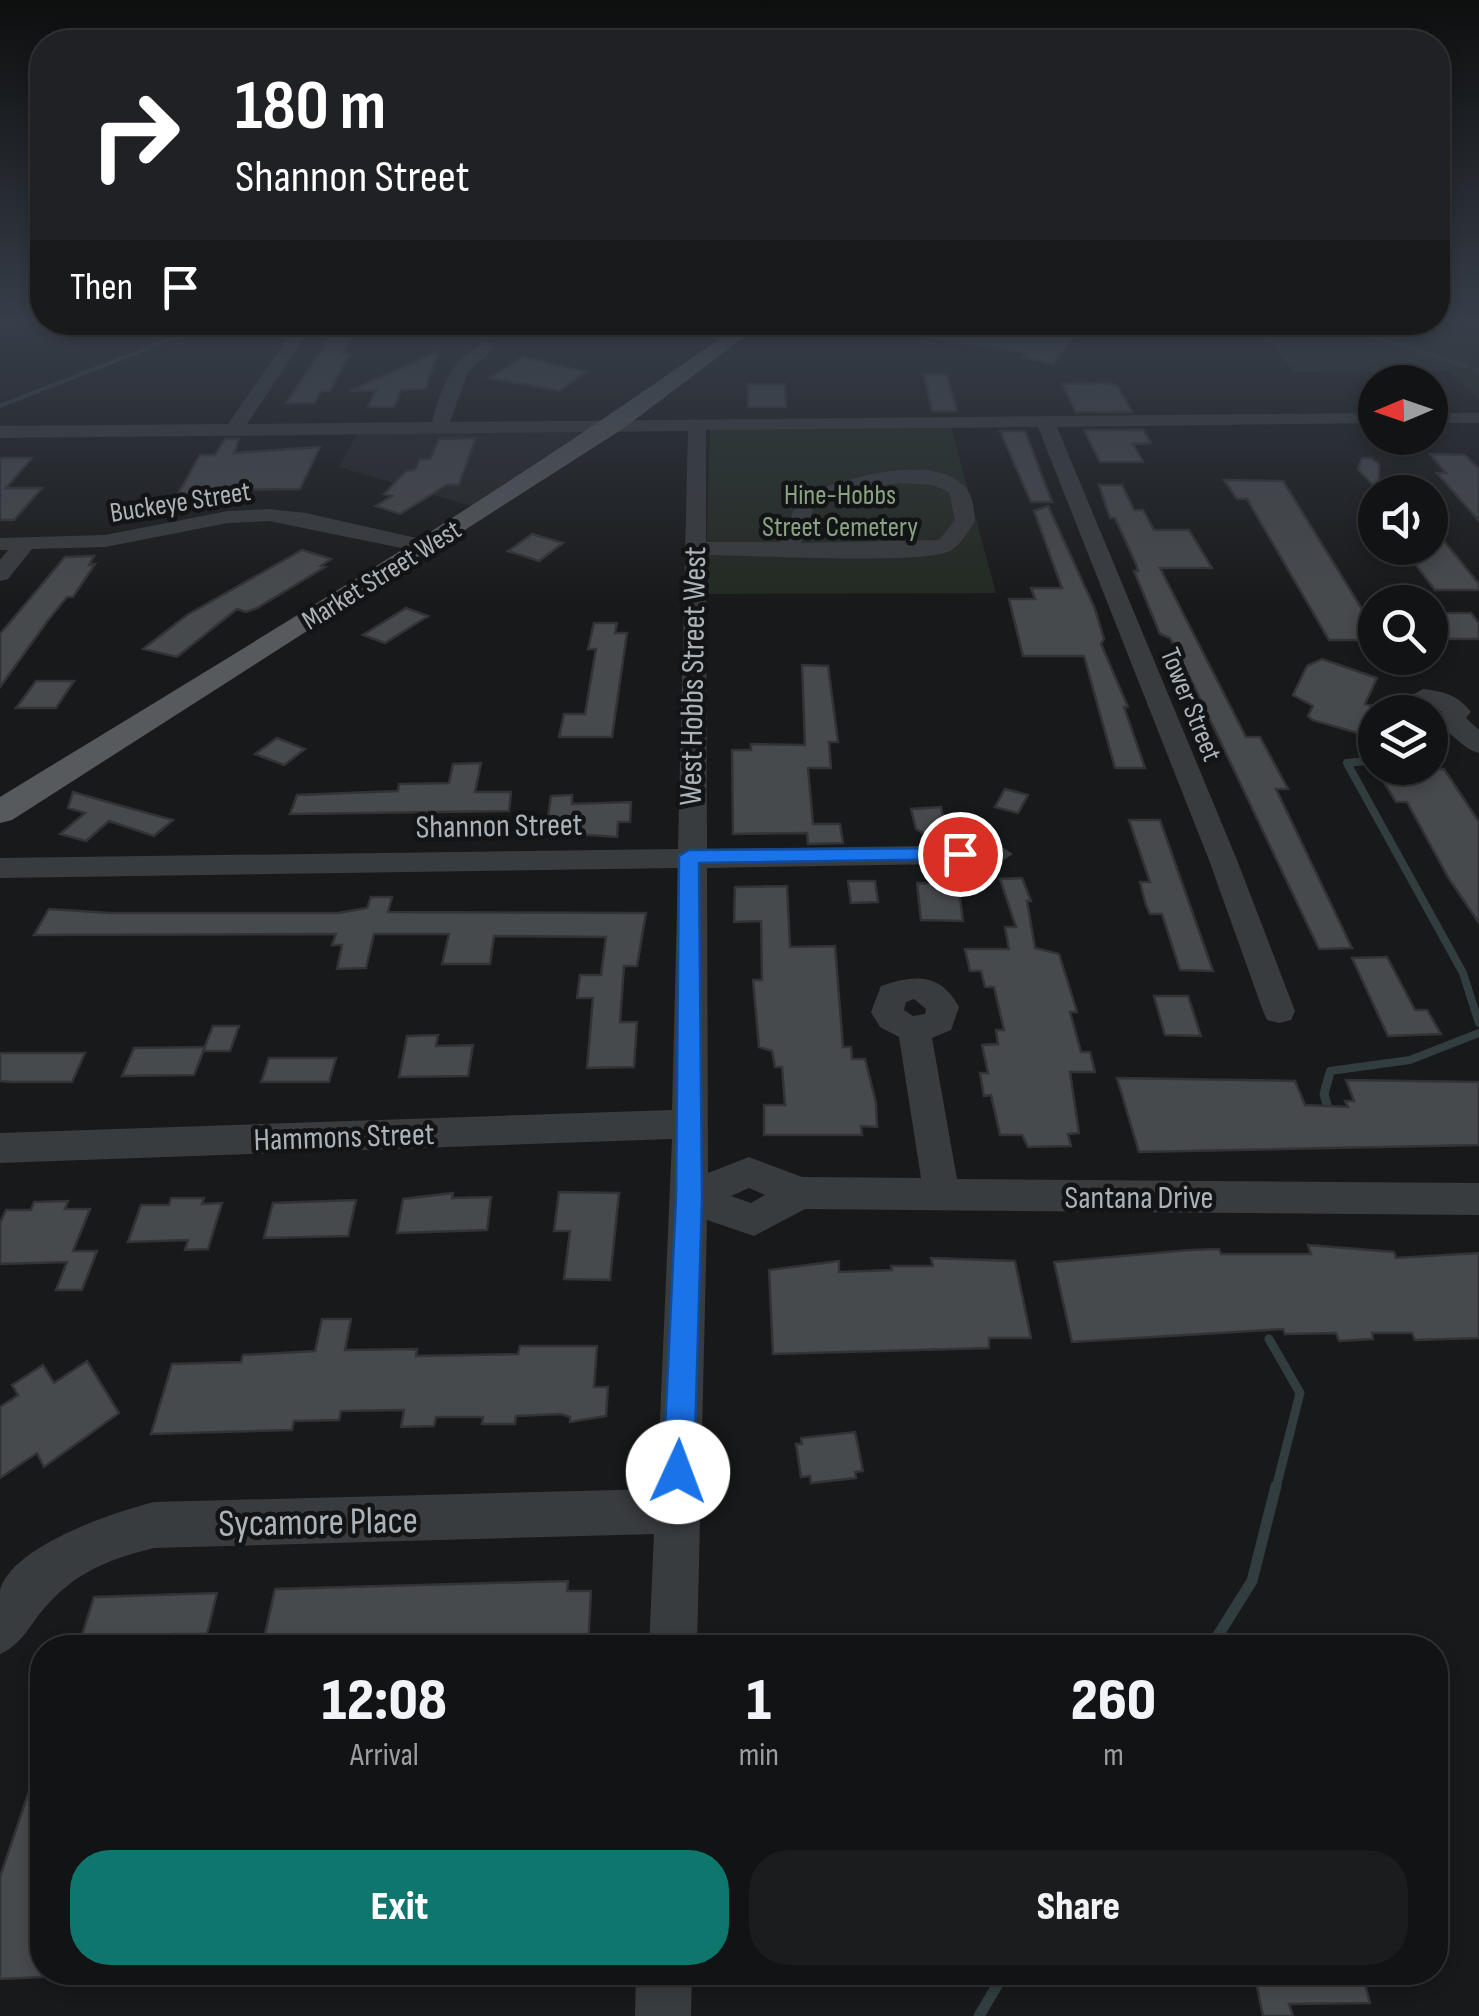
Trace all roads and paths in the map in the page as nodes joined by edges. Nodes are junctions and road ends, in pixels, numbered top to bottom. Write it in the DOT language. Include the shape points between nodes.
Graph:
graph roads {
  1 [pos="242,417"];
  2 [pos="443,417"];
  3 [pos="624,417"];
  4 [pos="1358,418"];
  5 [pos="1448,418"];
  6 [pos="1479,418"];
  7 [pos="1045,421"];
  8 [pos="616,423"];
  9 [pos="697,423"];
  10 [pos="440,426"];
  11 [pos="234,429"];
  12 [pos="0,432"];
  13 [pos="0,544"];
  14 [pos="25,544"];
  15 [pos="789,546"];
  16 [pos="426,547"];
  17 [pos="695,548"];
  18 [pos="0,574"];
  19 [pos="1448,723"];
  20 [pos="1479,746"];
  21 [pos="0,812"];
  22 [pos="999,854"];
  23 [pos="689,856"];
  24 [pos="0,868"];
  25 [pos="1280,1011"];
  26 [pos="914,1029"];
  27 [pos="688,1124"];
  28 [pos="0,1148"];
  29 [pos="942,1197"];
  30 [pos="689,1198"];
  31 [pos="1479,1199"];
  32 [pos="677,1512"];
  33 [pos="0,1630"];
  34 [pos="673,1635"];
  35 [pos="664,1985"];
  36 [pos="663,2016"];
  1 -- 11 [label="street"];
  2 -- 10 [label="street"];
  3 -- 8 [label="main road, Market Street West"];
  4 -- 7 [label="street"];
  5 -- 6 [label="street"];
  7 -- 9 [label="street"];
  7 -- 25 [label="street, Tower Street"];
  8 -- 9 [label="street"];
  8 -- 10 [label="street"];
  8 -- 16 [label="main road, Market Street West"];
  9 -- 17 [label="street, West Hobbs Street West"];
  10 -- 11 [label="street"];
  11 -- 12 [label="street"];
  13 -- 14 [label="street, Buckeye Street"];
  14 -- 16 [label="street, Buckeye Street" via="105,540 269,515"];
  14 -- 18 [label="street"];
  15 -- 15 [label="street" via="945,546 965,520 960,493 950,484 886,478 832,491 806,502"];
  15 -- 17 [label="street"];
  16 -- 21 [label="main road, Market Street West"];
  17 -- 23 [label="street, West Hobbs Street West"];
  19 -- 20 [label="street"];
  22 -- 23 [label="street, Shannon Street"];
  23 -- 24 [label="street, Shannon Street"];
  23 -- 27 [label="street, West Hobbs Street West"];
  26 -- 29 [label="street"];
  27 -- 28 [label="street, Hammons Street"];
  27 -- 30 [label="street, West Hobbs Street West"];
  29 -- 30 [label="street, Santana Drive" via="800,1193 754,1220"];
  29 -- 31 [label="street, Santana Drive"];
  30 -- 32 [label="street, West Hobbs Street West"];
  32 -- 33 [label="street, Sycamore Place" via="154,1525 107,1535 62,1559 21,1596"];
  32 -- 34 [label="street, West Hobbs Street West"];
  35 -- 36 [label="street"];
}
